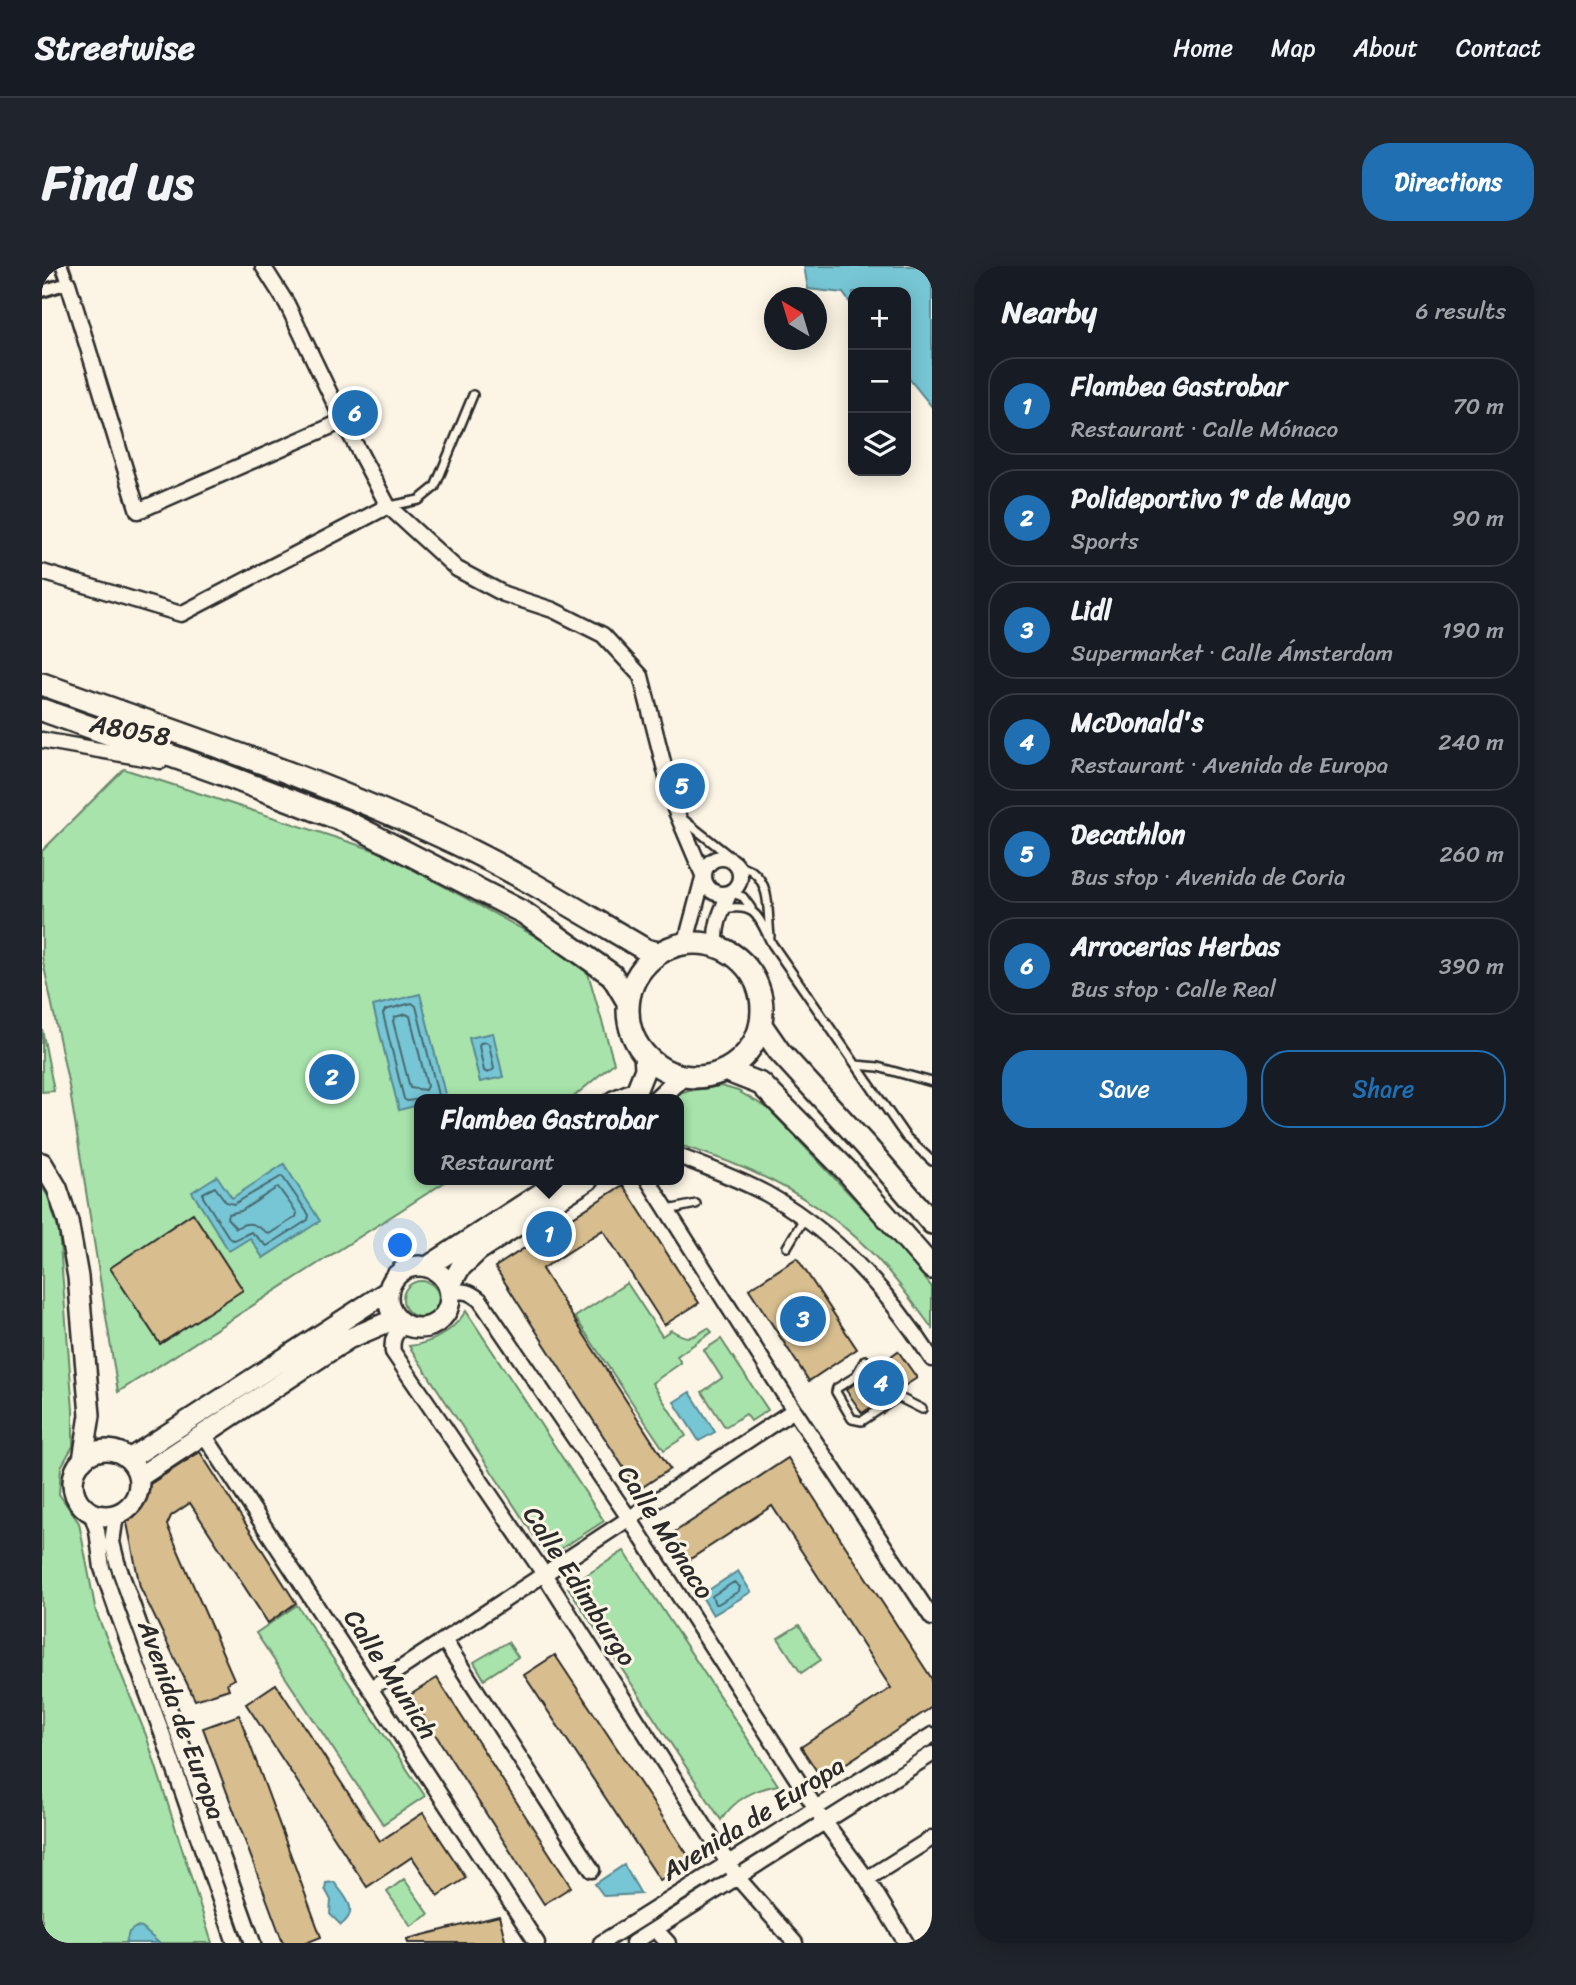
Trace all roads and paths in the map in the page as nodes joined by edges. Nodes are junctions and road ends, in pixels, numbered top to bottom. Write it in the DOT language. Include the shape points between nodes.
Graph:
graph roads {
  1 [pos="62,266"];
  2 [pos="263,266"];
  3 [pos="68,283"];
  4 [pos="42,291"];
  5 [pos="473,395"];
  6 [pos="343,421"];
  7 [pos="388,506"];
  8 [pos="42,572"];
  9 [pos="42,684"];
  10 [pos="42,710"];
  11 [pos="42,740"];
  12 [pos="210,769"];
  13 [pos="675,809"];
  14 [pos="735,863"];
  15 [pos="703,876"];
  16 [pos="730,892"];
  17 [pos="723,909"];
  18 [pos="757,916"];
  19 [pos="685,944"];
  20 [pos="772,944"];
  21 [pos="717,947"];
  22 [pos="658,953"];
  23 [pos="628,1002"];
  24 [pos="761,1025"];
  25 [pos="644,1054"];
  26 [pos="856,1065"];
  27 [pos="725,1070"];
  28 [pos="682,1076"];
  29 [pos="932,1082"];
  30 [pos="636,1093"];
  31 [pos="663,1094"];
  32 [pos="684,1158"];
  33 [pos="932,1161"];
  34 [pos="42,1163"];
  35 [pos="553,1185"];
  36 [pos="580,1185"];
  37 [pos="651,1185"];
  38 [pos="696,1204"];
  39 [pos="667,1210"];
  40 [pos="803,1220"];
  41 [pos="932,1223"];
  42 [pos="787,1247"];
  43 [pos="427,1267"];
  44 [pos="932,1268"];
  45 [pos="450,1290"];
  46 [pos="388,1291"];
  47 [pos="399,1322"];
  48 [pos="932,1359"];
  49 [pos="865,1360"];
  50 [pos="922,1409"];
  51 [pos="794,1410"];
  52 [pos="90,1415"];
  53 [pos="203,1433"];
  54 [pos="110,1450"];
  55 [pos="129,1459"];
  56 [pos="83,1460"];
  57 [pos="139,1477"];
  58 [pos="91,1512"];
  59 [pos="116,1515"];
  60 [pos="629,1518"];
  61 [pos="544,1574"];
  62 [pos="932,1618"];
  63 [pos="444,1640"];
  64 [pos="371,1688"];
  65 [pos="932,1735"];
  66 [pos="932,1754"];
  67 [pos="815,1808"];
  68 [pos="824,1821"];
  69 [pos="932,1838"];
  70 [pos="727,1862"];
  71 [pos="592,1870"];
  72 [pos="737,1877"];
  73 [pos="867,1879"];
  74 [pos="656,1930"];
  75 [pos="235,1943"];
  76 [pos="253,1943"];
  77 [pos="537,1943"];
  78 [pos="601,1943"];
  79 [pos="633,1943"];
  80 [pos="668,1943"];
  81 [pos="795,1943"];
  82 [pos="906,1943"];
  1 -- 3 [label="street"];
  2 -- 6 [label="street" via="287,304"];
  3 -- 4 [label="street"];
  3 -- 6 [label="street" via="138,511"];
  5 -- 7 [label="lane" via="435,487 419,500"];
  6 -- 7 [label="street"];
  7 -- 8 [label="street" via="181,614"];
  7 -- 13 [label="street" via="457,569 603,635 641,676"];
  9 -- 22 [label="main road" via="359,800 458,845"];
  10 -- 12 [label="main road"];
  11 -- 12 [label="street, A8058"];
  12 -- 23 [label="main road" via="347,822 524,913 612,975"];
  13 -- 14 [label="lane"];
  13 -- 15 [label="street"];
  14 -- 15 [label="street" via="727,858 711,861"];
  14 -- 16 [label="street" via="740,879"];
  14 -- 20 [label="lane" via="752,871 762,884"];
  15 -- 16 [label="street" via="713,892"];
  15 -- 19 [label="street"];
  16 -- 17 [label="street"];
  16 -- 18 [label="lane" via="743,897"];
  17 -- 18 [label="lane" via="749,908"];
  17 -- 21 [label="street" via="715,935"];
  18 -- 20 [label="lane"];
  19 -- 21 [label="main road"];
  19 -- 22 [label="main road"];
  20 -- 26 [label="lane"];
  21 -- 24 [label="main road" via="734,956 758,987"];
  22 -- 23 [label="main road" via="635,981"];
  23 -- 25 [label="main road" via="633,1037"];
  24 -- 27 [label="main road" via="741,1059"];
  24 -- 41 [label="main road"];
  25 -- 28 [label="main road" via="661,1068"];
  25 -- 30 [label="street" via="645,1069"];
  26 -- 29 [label="lane"];
  26 -- 33 [label="lane" via="906,1137"];
  27 -- 28 [label="main road" via="704,1077"];
  27 -- 44 [label="main road" via="761,1084"];
  28 -- 31 [label="street"];
  32 -- 40 [label="street" via="769,1195"];
  34 -- 52 [label="street" via="57,1188 74,1249"];
  35 -- 43 [label="street"];
  36 -- 45 [label="street" via="478,1251 460,1268"];
  37 -- 39 [label="street"];
  38 -- 39 [label="lane"];
  39 -- 51 [label="street"];
  40 -- 42 [label="lane"];
  40 -- 48 [label="street" via="885,1293"];
  43 -- 45 [label="street" via="440,1273"];
  43 -- 46 [label="street" via="402,1270"];
  45 -- 47 [label="street" via="450,1306 439,1322 422,1329"];
  45 -- 60 [label="street, Calle Mónaco" via="463,1290 480,1300"];
  46 -- 47 [label="street" via="390,1310"];
  46 -- 55 [label="street"];
  47 -- 53 [label="street" via="348,1339"];
  47 -- 61 [label="street, Calle Edimburgo" via="393,1352"];
  49 -- 50 [label="lane" via="855,1377 836,1392 852,1419 862,1421 898,1398"];
  51 -- 60 [label="street" via="702,1463"];
  51 -- 62 [label="street"];
  52 -- 54 [label="street"];
  52 -- 56 [label="street"];
  53 -- 57 [label="street"];
  53 -- 64 [label="street, Calle Munich"];
  54 -- 55 [label="street"];
  54 -- 56 [label="street"];
  55 -- 57 [label="street"];
  56 -- 58 [label="street" via="73,1486 78,1500"];
  57 -- 59 [label="street" via="138,1493 130,1507"];
  58 -- 59 [label="street"];
  58 -- 75 [label="street, Avenida de Europa" via="102,1568"];
  59 -- 76 [label="street, Avenida de Europa" via="112,1542 117,1562"];
  60 -- 61 [label="street"];
  60 -- 67 [label="street, Calle Mónaco"];
  61 -- 63 [label="street"];
  61 -- 70 [label="street, Calle Edimburgo"];
  63 -- 64 [label="street"];
  63 -- 71 [label="street"];
  64 -- 77 [label="street, Calle Munich"];
  65 -- 67 [label="street, Avenida de Europa"];
  66 -- 68 [label="street, Avenida de Europa"];
  67 -- 68 [label="street, Calle Mónaco"];
  67 -- 70 [label="street, Avenida de Europa"];
  68 -- 72 [label="street, Avenida de Europa"];
  68 -- 73 [label="street, Calle Mónaco"];
  69 -- 73 [label="street"];
  70 -- 72 [label="street, Calle Edimburgo"];
  70 -- 78 [label="street, Avenida de Europa"];
  72 -- 74 [label="street, Avenida de Europa"];
  72 -- 81 [label="street, Calle Edimburgo"];
  73 -- 82 [label="street, Calle Mónaco"];
  74 -- 79 [label="street, Avenida de Europa"];
  74 -- 80 [label="street"];
}
